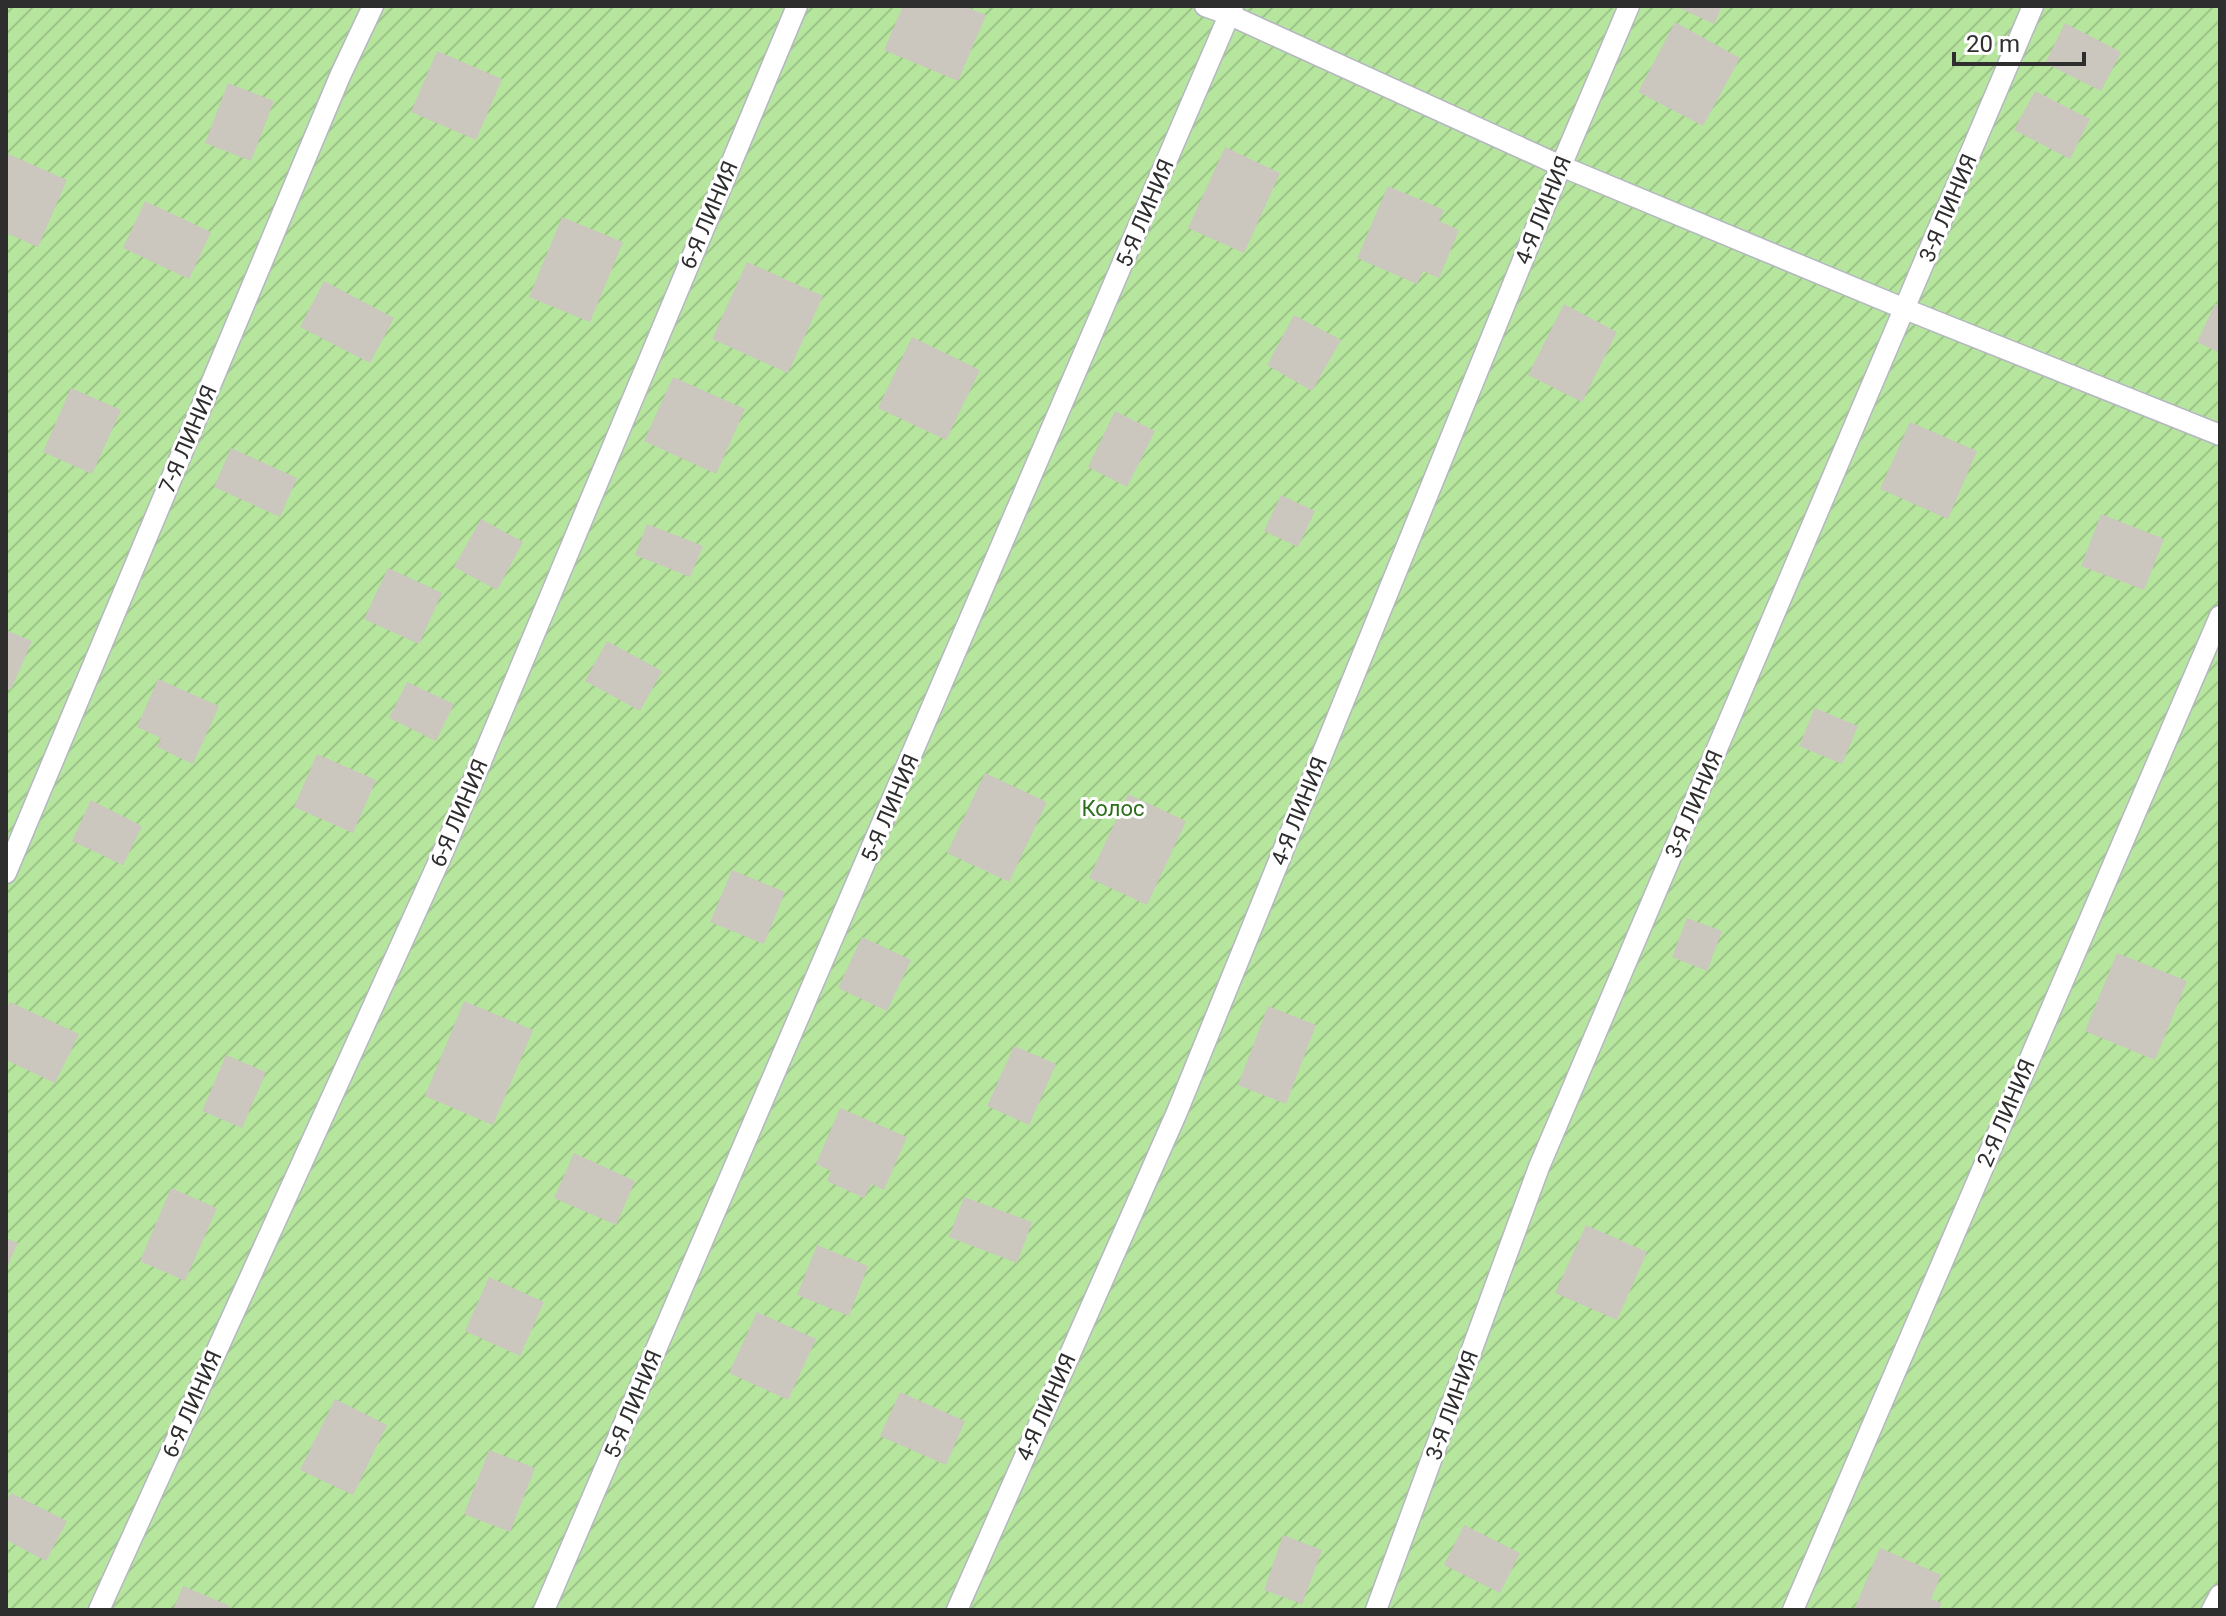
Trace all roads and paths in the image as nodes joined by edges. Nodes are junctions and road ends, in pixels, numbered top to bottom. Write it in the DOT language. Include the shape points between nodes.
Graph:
graph roads {
  1 [pos="373,6"];
  2 [pos="797,6"];
  3 [pos="1205,6"];
  4 [pos="1629,6"];
  5 [pos="2033,6"];
  6 [pos="1232,10"];
  7 [pos="1561,166"];
  8 [pos="1905,309"];
  9 [pos="2220,435"];
  10 [pos="2220,616"];
  11 [pos="6,873"];
  12 [pos="2220,1595"];
  13 [pos="99,1610"];
  14 [pos="544,1610"];
  15 [pos="957,1610"];
  16 [pos="1376,1610"];
  17 [pos="1793,1610"];
  18 [pos="2212,1610"];
  1 -- 11 [label="lane, 7-Я ЛИНИЯ"];
  2 -- 13 [label="lane, 6-Я ЛИНИЯ" via="444,850"];
  3 -- 6 [label="lane"];
  4 -- 7 [label="lane, 4-Я ЛИНИЯ"];
  5 -- 8 [label="lane, 3-Я ЛИНИЯ"];
  6 -- 7 [label="lane"];
  6 -- 14 [label="lane, 5-Я ЛИНИЯ"];
  7 -- 8 [label="lane"];
  7 -- 15 [label="lane, 4-Я ЛИНИЯ" via="1177,1112"];
  8 -- 9 [label="lane"];
  8 -- 16 [label="lane, 3-Я ЛИНИЯ" via="1539,1167"];
  10 -- 17 [label="lane, 2-Я ЛИНИЯ"];
  12 -- 18 [label="lane"];
}
